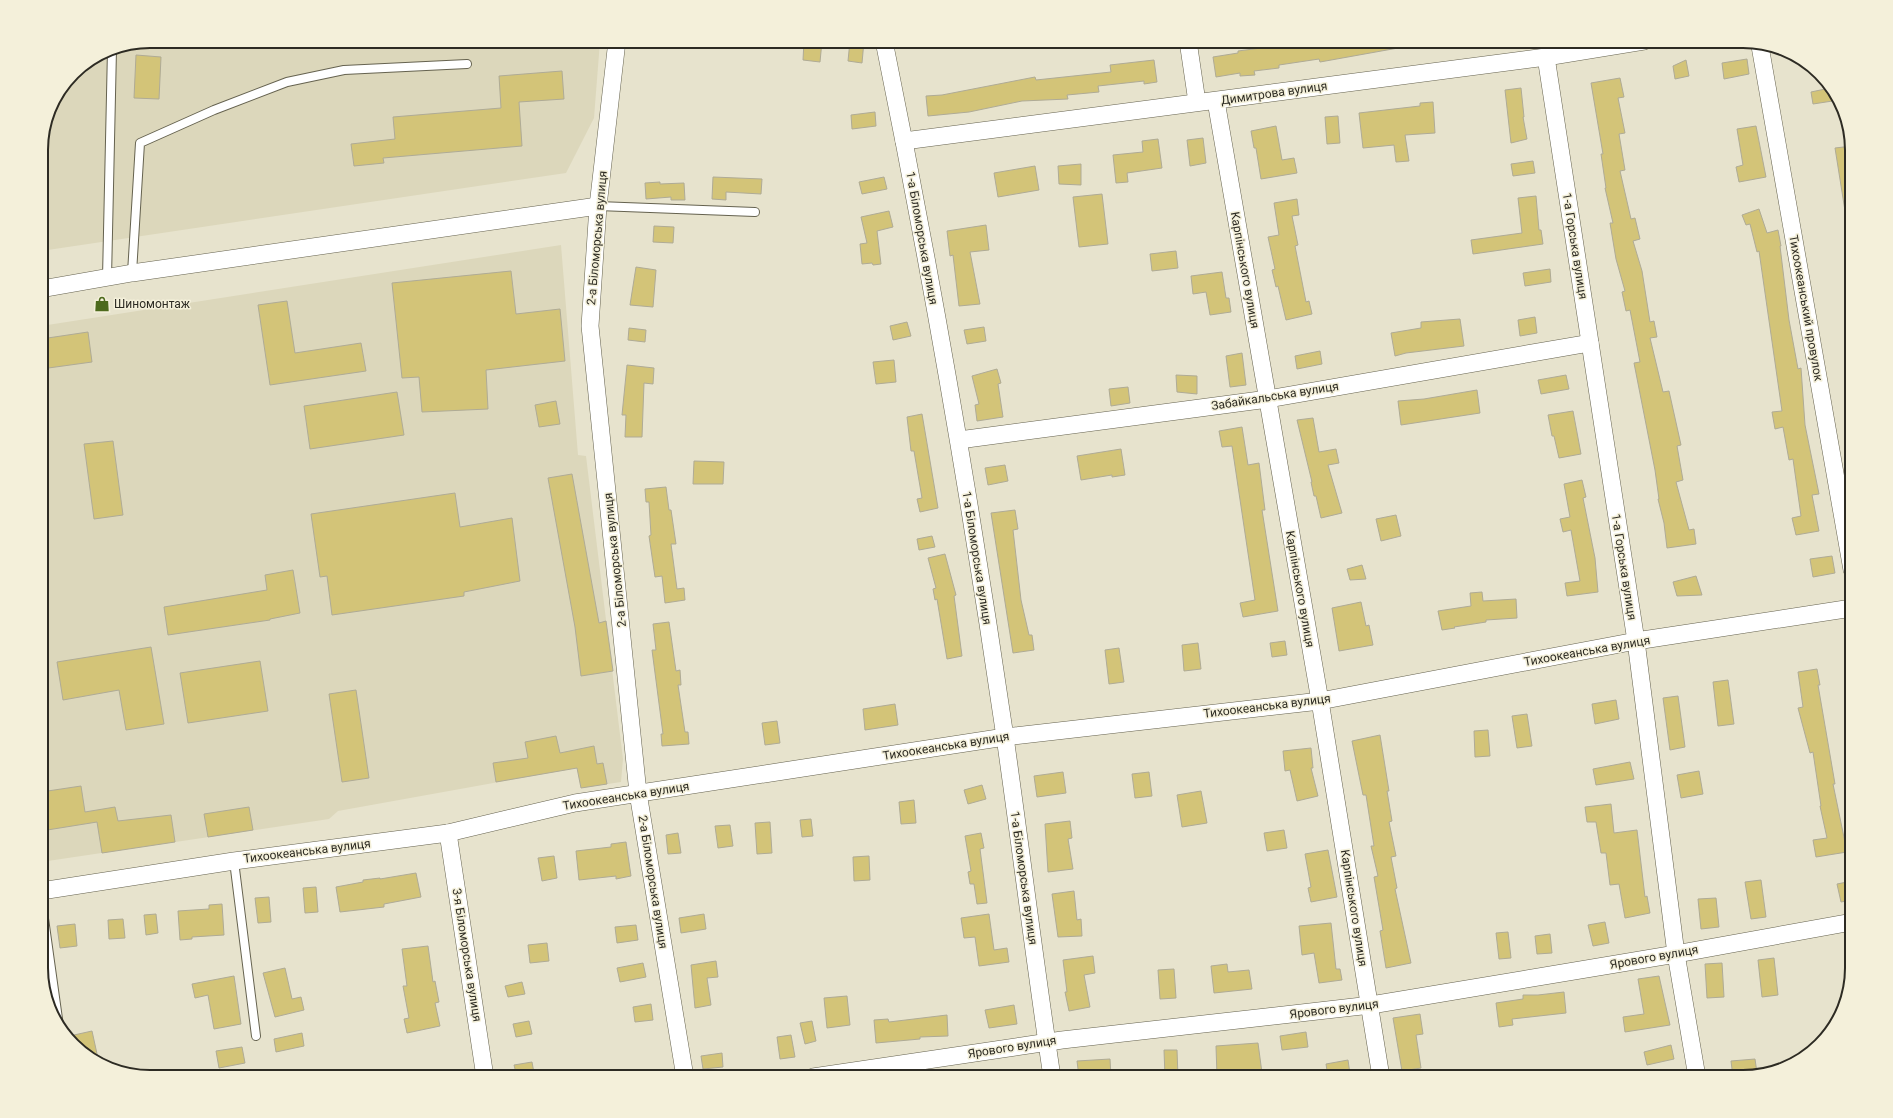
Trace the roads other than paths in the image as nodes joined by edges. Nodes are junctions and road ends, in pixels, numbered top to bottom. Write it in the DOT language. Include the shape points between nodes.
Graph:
graph roads {
  1 [pos="616,48"];
  2 [pos="885,48"];
  3 [pos="1189,48"];
  4 [pos="1601,48"];
  5 [pos="1761,50"];
  6 [pos="112,56"];
  7 [pos="1546,57"];
  8 [pos="467,64"];
  9 [pos="1216,101"];
  10 [pos="1198,102"];
  11 [pos="904,141"];
  12 [pos="598,206"];
  13 [pos="755,212"];
  14 [pos="132,273"];
  15 [pos="107,278"];
  16 [pos="48,288"];
  17 [pos="1590,343"];
  18 [pos="1268,399"];
  19 [pos="958,440"];
  20 [pos="1845,530"];
  21 [pos="1845,609"];
  22 [pos="1636,641"];
  23 [pos="1320,700"];
  24 [pos="1005,737"];
  25 [pos="638,793"];
  26 [pos="448,833"];
  27 [pos="234,861"];
  28 [pos="48,890"];
  29 [pos="1845,923"];
  30 [pos="48,947"];
  31 [pos="1676,954"];
  32 [pos="1370,1005"];
  33 [pos="56,1008"];
  34 [pos="256,1036"];
  35 [pos="1046,1042"];
  36 [pos="484,1070"];
  37 [pos="684,1070"];
  38 [pos="883,1070"];
  39 [pos="1051,1070"];
  40 [pos="1380,1070"];
  41 [pos="1696,1070"];
  1 -- 12 [label="street, 2-а Біломорська вулиця"];
  2 -- 11 [label="street, 1-а Біломорська вулиця"];
  3 -- 10 [label="street"];
  4 -- 7 [label="street, Димитрова вулиця"];
  5 -- 20 [label="street, Тихоокеанський провулок"];
  6 -- 15 [label="lane"];
  7 -- 9 [label="street, Димитрова вулиця"];
  7 -- 17 [label="street, 1-а Горська вулиця"];
  8 -- 14 [label="lane" via="344,70 286,82 214,110 140,144"];
  9 -- 10 [label="street, Димитрова вулиця"];
  9 -- 18 [label="street, Карпінського вулиця"];
  10 -- 11 [label="street, Димитрова вулиця"];
  11 -- 19 [label="street, 1-а Біломорська вулиця"];
  12 -- 13 [label="lane"];
  12 -- 14 [label="street"];
  12 -- 25 [label="street, 2-а Біломорська вулиця" via="590,326"];
  14 -- 15 [label="street"];
  15 -- 16 [label="street"];
  17 -- 18 [label="street, Забайкальська вулиця"];
  17 -- 22 [label="street, 1-а Горська вулиця"];
  18 -- 19 [label="street, Забайкальська вулиця"];
  18 -- 23 [label="street, Карпінського вулиця"];
  19 -- 24 [label="street, 1-а Біломорська вулиця"];
  21 -- 22 [label="street, Тихоокеанська вулиця"];
  22 -- 23 [label="street, Тихоокеанська вулиця"];
  22 -- 31 [label="street, 1-а Горська вулиця"];
  23 -- 24 [label="street, Тихоокеанська вулиця"];
  23 -- 32 [label="street, Карпінського вулиця"];
  24 -- 25 [label="street, Тихоокеанська вулиця"];
  24 -- 35 [label="street, 1-а Біломорська вулиця"];
  25 -- 26 [label="street, Тихоокеанська вулиця" via="575,803"];
  25 -- 37 [label="street, 2-а Біломорська вулиця"];
  26 -- 27 [label="street, Тихоокеанська вулиця"];
  26 -- 36 [label="street, 3-я Біломорська вулиця"];
  27 -- 28 [label="street, Тихоокеанська вулиця"];
  27 -- 34 [label="lane"];
  29 -- 31 [label="street, Ярового вулиця"];
  30 -- 33 [label="lane"];
  31 -- 32 [label="street, Ярового вулиця"];
  31 -- 41 [label="street, 1-а Горська вулиця"];
  32 -- 35 [label="street, Ярового вулиця"];
  32 -- 40 [label="street, Карпінського вулиця"];
  35 -- 38 [label="street, Ярового вулиця"];
  35 -- 39 [label="street, 1-а Біломорська вулиця"];
}
